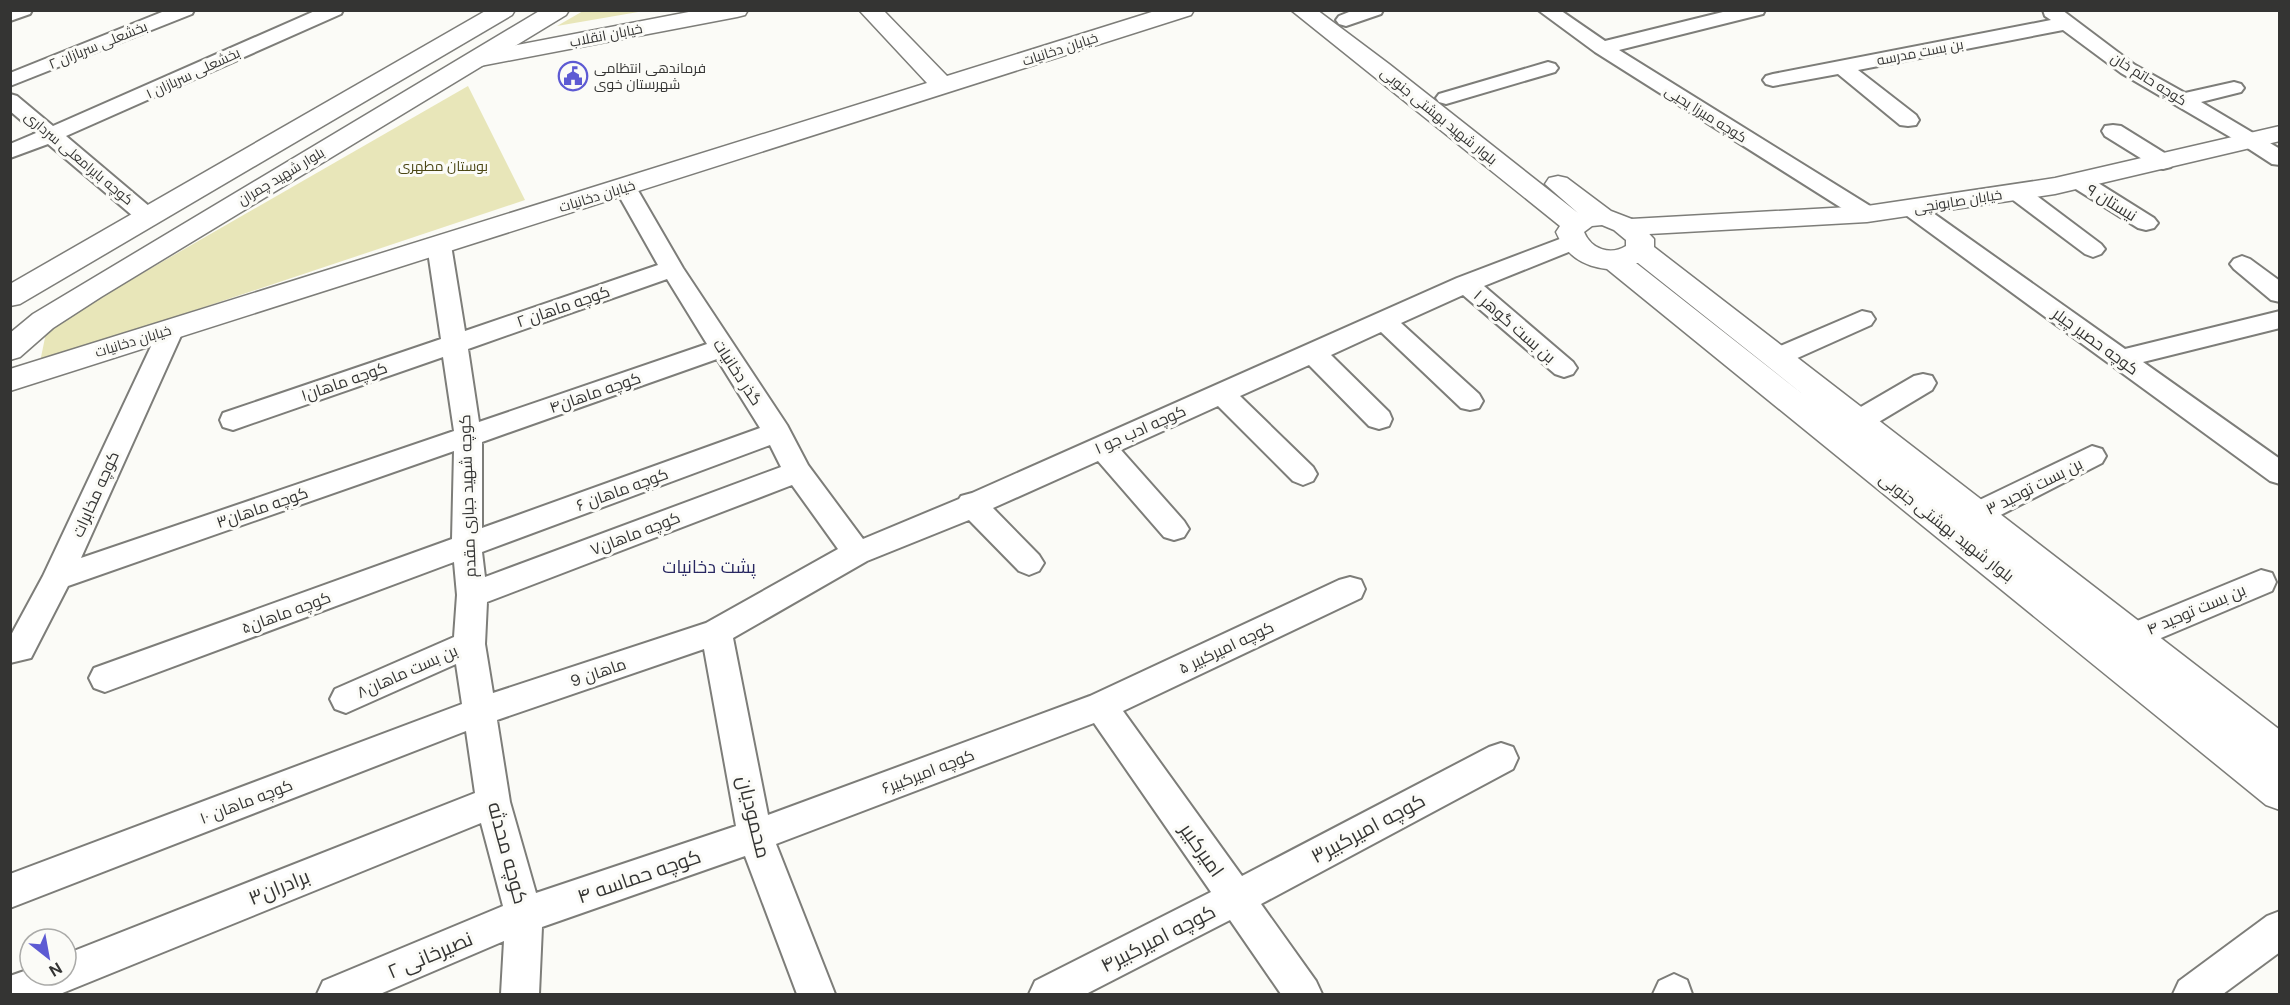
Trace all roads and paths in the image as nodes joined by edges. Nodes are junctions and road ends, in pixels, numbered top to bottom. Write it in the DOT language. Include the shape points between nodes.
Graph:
graph roads {
  1 [pos="23,10"];
  2 [pos="185,10"];
  3 [pos="334,10"];
  4 [pos="504,10"];
  5 [pos="558,10"];
  6 [pos="737,10"];
  7 [pos="870,10"];
  8 [pos="1183,10"];
  9 [pos="1302,10"];
  10 [pos="1374,10"];
  11 [pos="1547,10"];
  12 [pos="1756,10"];
  13 [pos="2050,10"];
  14 [pos="10,15"];
  15 [pos="1339,15"];
  16 [pos="2067,23"];
  17 [pos="1602,48"];
  18 [pos="475,60"];
  19 [pos="1842,67"];
  20 [pos="1548,68"];
  21 [pos="10,80"];
  22 [pos="1773,80"];
  23 [pos="942,87"];
  24 [pos="2234,88"];
  25 [pos="1446,98"];
  26 [pos="10,100"];
  27 [pos="2182,100"];
  28 [pos="1908,120"];
  29 [pos="2113,131"];
  30 [pos="52,134"];
  31 [pos="2280,134"];
  32 [pos="2252,141"];
  33 [pos="10,152"];
  34 [pos="2280,159"];
  35 [pos="2163,162"];
  36 [pos="2079,181"];
  37 [pos="625,187"];
  38 [pos="2017,192"];
  39 [pos="1911,208"];
  40 [pos="1867,214"];
  41 [pos="148,217"];
  42 [pos="1602,217"];
  43 [pos="2146,223"];
  44 [pos="1574,233"];
  45 [pos="439,245"];
  46 [pos="1629,246"];
  47 [pos="2093,249"];
  48 [pos="2242,264"];
  49 [pos="672,269"];
  50 [pos="1466,285"];
  51 [pos="2280,294"];
  52 [pos="10,297"];
  53 [pos="1862,319"];
  54 [pos="2280,319"];
  55 [pos="1384,321"];
  56 [pos="171,329"];
  57 [pos="455,343"];
  58 [pos="723,348"];
  59 [pos="10,350"];
  60 [pos="1312,352"];
  61 [pos="1774,357"];
  62 [pos="2121,359"];
  63 [pos="1564,368"];
  64 [pos="10,380"];
  65 [pos="1923,383"];
  66 [pos="1221,393"];
  67 [pos="1470,401"];
  68 [pos="1379,419"];
  69 [pos="233,420"];
  70 [pos="1857,422"];
  71 [pos="777,432"];
  72 [pos="468,435"];
  73 [pos="1101,446"];
  74 [pos="2092,456"];
  75 [pos="798,472"];
  76 [pos="1303,474"];
  77 [pos="2280,474"];
  78 [pos="971,504"];
  79 [pos="1975,515"];
  80 [pos="1174,529"];
  81 [pos="467,546"];
  82 [pos="857,553"];
  83 [pos="1029,564"];
  84 [pos="57,578"];
  85 [pos="2261,582"];
  86 [pos="1350,589"];
  87 [pos="471,595"];
  88 [pos="716,632"];
  89 [pos="2131,637"];
  90 [pos="469,644"];
  91 [pos="10,650"];
  92 [pos="105,678"];
  93 [pos="346,699"];
  94 [pos="1101,706"];
  95 [pos="481,711"];
  96 [pos="2280,753"];
  97 [pos="1501,758"];
  98 [pos="2280,792"];
  99 [pos="493,802"];
  100 [pos="755,836"];
  101 [pos="10,891"];
  102 [pos="1236,898"];
  103 [pos="524,915"];
  104 [pos="2280,929"];
  105 [pos="78,968"];
  106 [pos="31,987"];
  107 [pos="13,994"];
  108 [pos="336,994"];
  109 [pos="520,994"];
  110 [pos="816,994"];
  111 [pos="1048,994"];
  112 [pos="1304,994"];
  113 [pos="2192,994"];
  1 -- 14 [label="street"];
  2 -- 21 [label="street, بخشعلی سربازان ۲"];
  3 -- 30 [label="street, بخشعلی سربازان ۱"];
  4 -- 41 [label="main road, بلوار شهید چمران"];
  5 -- 18 [label="main road, بلوار شهید چمران"];
  6 -- 18 [label="main road, خیابان انقلاب"];
  7 -- 23 [label="main road"];
  8 -- 23 [label="main road, خیابان دخانیات"];
  9 -- 44 [label="main road, بلوار شهید بهشتی جنوبی" via="1381,69"];
  10 -- 15 [label="street"];
  11 -- 17 [label="street, کوچه میرزا یحیی"];
  12 -- 17 [label="street"];
  13 -- 16 [label="street, کوچه حاتم خان"];
  15 -- 25 [label="main road, بلوار شهید بهشتی جنوبی"];
  16 -- 19 [label="street, بن بست مدرسه"];
  16 -- 27 [label="street, کوچه حاتم خان" via="2128,69"];
  17 -- 40 [label="street, کوچه میرزا یحیی"];
  18 -- 59 [label="main road, بلوار شهید چمران" via="91,290 43,321"];
  19 -- 22 [label="street, بن بست مدرسه"];
  19 -- 28 [label="street"];
  20 -- 25 [label="street"];
  23 -- 37 [label="main road, خیابان دخانیات"];
  24 -- 27 [label="street"];
  25 -- 42 [label="main road, بلوار شهید بهشتی جنوبی"];
  26 -- 30 [label="street, کوچه بایرامعلی سرداری"];
  27 -- 32 [label="street, کوچه حاتم خان"];
  29 -- 35 [label="street"];
  30 -- 33 [label="street, بخشعلی سربازان ۱"];
  30 -- 41 [label="street, کوچه بایرامعلی سرداری"];
  31 -- 32 [label="main road, خیابان صابونچی"];
  32 -- 34 [label="street, کوچه حاتم خان"];
  32 -- 35 [label="main road, خیابان صابونچی"];
  35 -- 36 [label="main road, خیابان صابونچی"];
  36 -- 38 [label="main road, خیابان صابونچی"];
  36 -- 43 [label="street, نیستان ۹"];
  37 -- 45 [label="main road, خیابان دخانیات"];
  37 -- 49 [label="street, گذر دخانیات"];
  38 -- 39 [label="main road, خیابان صابونچی"];
  38 -- 47 [label="street"];
  39 -- 40 [label="main road, خیابان صابونچی"];
  39 -- 62 [label="street, کوچه حصیر چیلر"];
  40 -- 46 [label="main road, خیابان صابونچی"];
  41 -- 52 [label="main road, بلوار شهید چمران"];
  42 -- 44 [label="main road" via="1586,218"];
  42 -- 46 [label="main road" via="1618,220"];
  44 -- 46 [label="main road" via="1582,252 1598,259"];
  44 -- 50 [label="street, کوچه ادب جو ۱"];
  45 -- 56 [label="main road, خیابان دخانیات"];
  45 -- 57 [label="street, کوچه شهید جباری مقدم"];
  46 -- 61 [label="main road, بلوار شهید بهشتی جنوبی"];
  46 -- 98 [label="main road, بلوار شهید بهشتی جنوبی"];
  48 -- 51 [label="street"];
  49 -- 57 [label="street, کوچه ماهان ۲"];
  49 -- 58 [label="street, گذر دخانیات"];
  50 -- 55 [label="street, کوچه ادب جو ۱"];
  50 -- 63 [label="street, بن بست گوهر ۱"];
  53 -- 61 [label="street"];
  54 -- 62 [label="street"];
  55 -- 60 [label="street, کوچه ادب جو ۱"];
  55 -- 67 [label="street"];
  56 -- 64 [label="main road, خیابان دخانیات"];
  56 -- 84 [label="street, کوچه مخابرات"];
  57 -- 69 [label="street, کوچه ماهان۱"];
  57 -- 72 [label="street, کوچه شهید جباری مقدم"];
  58 -- 71 [label="street, گذر دخانیات"];
  58 -- 72 [label="street, کوچه ماهان۴"];
  60 -- 66 [label="street, کوچه ادب جو ۱"];
  60 -- 68 [label="street"];
  61 -- 70 [label="main road, بلوار شهید بهشتی جنوبی"];
  62 -- 77 [label="street, کوچه حصیر چیلر"];
  65 -- 70 [label="street"];
  66 -- 73 [label="street, کوچه ادب جو ۱"];
  66 -- 76 [label="street"];
  70 -- 79 [label="main road, بلوار شهید بهشتی جنوبی"];
  71 -- 75 [label="street, گذر دخانیات"];
  71 -- 81 [label="street, کوچه ماهان ۶"];
  72 -- 81 [label="street, کوچه شهید جباری مقدم"];
  72 -- 84 [label="street, کوچه ماهان۳"];
  73 -- 78 [label="street, کوچه ادب جو ۱"];
  73 -- 80 [label="street"];
  74 -- 79 [label="street, ۳ بن بست توحید"];
  75 -- 82 [label="street, گذر دخانیات"];
  75 -- 87 [label="street, کوچه ماهان۷"];
  78 -- 82 [label="street, کوچه ادب جو ۱"];
  78 -- 83 [label="street"];
  79 -- 89 [label="main road, بلوار شهید بهشتی جنوبی"];
  81 -- 87 [label="street, کوچه شهید جباری مقدم"];
  81 -- 92 [label="street, کوچه ماهان۵"];
  82 -- 88 [label="street, کوچه ادب جو ۱"];
  84 -- 91 [label="street, کوچه مخابرات" via="20,649"];
  85 -- 89 [label="street, ۴ بن بست توحید"];
  86 -- 94 [label="street, کوچه امیرکبیر ۵"];
  87 -- 90 [label="street, کوچه شهید جباری مقدم"];
  88 -- 95 [label="street, ماهان 9"];
  88 -- 100 [label="street, محمودیان"];
  89 -- 96 [label="main road, بلوار شهید بهشتی جنوبی"];
  90 -- 93 [label="street, بن بست ماهان۸"];
  90 -- 95 [label="street, کوچه شهید جباری مقدم"];
  94 -- 100 [label="street, کوچه امیرکبیر۶"];
  94 -- 102 [label="street, امیرکبیر"];
  95 -- 99 [label="street, کوچه محدثه"];
  95 -- 101 [label="street, کوچه ماهان ۱۰"];
  97 -- 102 [label="street, کوچه امیرکبیر۳"];
  99 -- 103 [label="street, کوچه محدثه"];
  99 -- 105 [label="street, برادران۳"];
  100 -- 103 [label="street, کوچه حماسه ۴"];
  100 -- 110 [label="street, محمودیان"];
  102 -- 111 [label="street, کوچه امیرکبیر۴"];
  102 -- 112 [label="street, امیرکبیر"];
  103 -- 108 [label="street, نصیرخانی ۲"];
  103 -- 109 [label="street, کوچه محدثه"];
  104 -- 113 [label="street"];
  106 -- 107 [label="street"];
}
